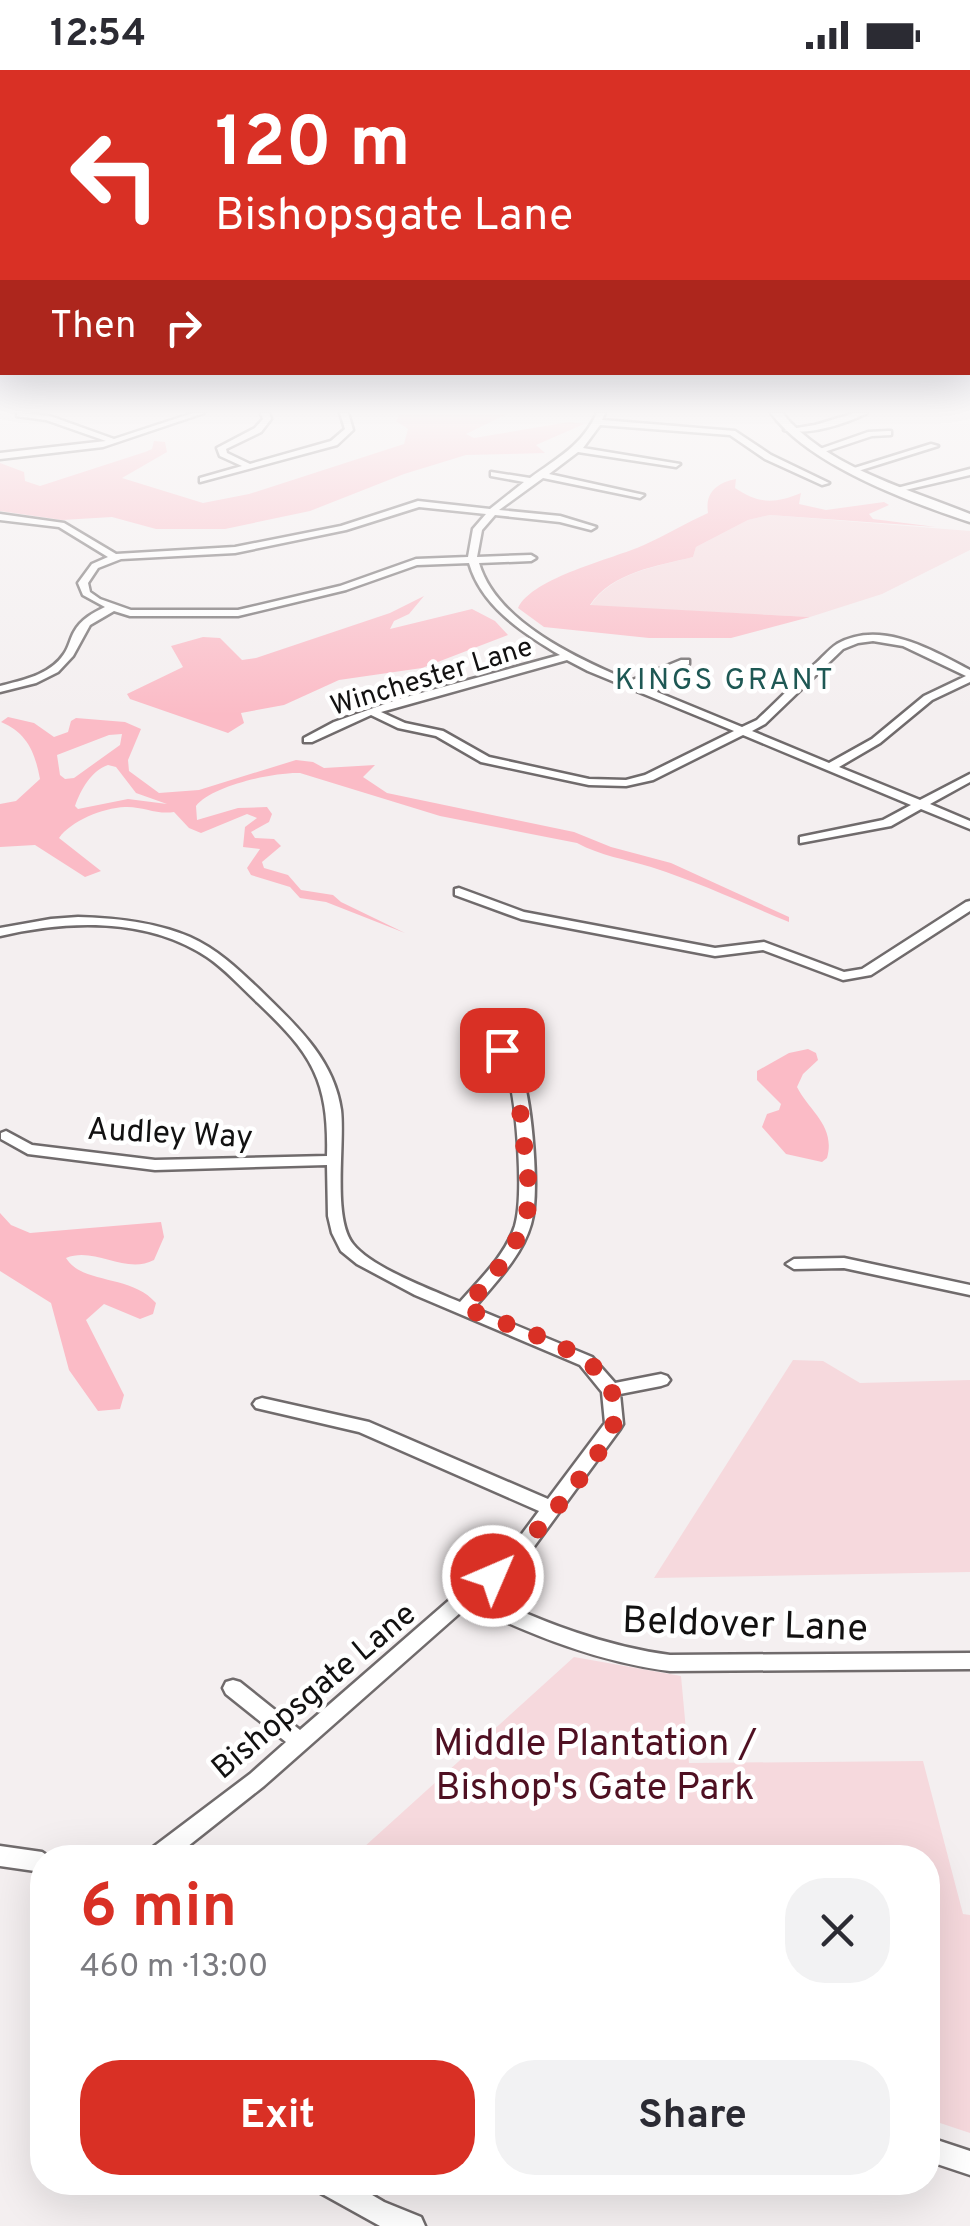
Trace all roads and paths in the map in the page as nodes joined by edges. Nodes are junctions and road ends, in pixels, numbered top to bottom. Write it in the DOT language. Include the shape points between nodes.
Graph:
graph roads {
  1 [pos="388,514"];
  2 [pos="489,514"];
  3 [pos="513,514"];
  4 [pos="0,517"];
  5 [pos="591,527"];
  6 [pos="116,557"];
  7 [pos="532,558"];
  8 [pos="473,559"];
  9 [pos="112,608"];
  10 [pos="568,656"];
  11 [pos="685,662"];
  12 [pos="970,676"];
  13 [pos="630,685"];
  14 [pos="0,689"];
  15 [pos="371,711"];
  16 [pos="742,731"];
  17 [pos="308,740"];
  18 [pos="830,767"];
  19 [pos="970,777"];
  20 [pos="922,805"];
  21 [pos="970,825"];
  22 [pos="804,840"];
  23 [pos="460,892"];
  24 [pos="970,904"];
  25 [pos="0,932"];
  26 [pos="502,1050"];
  27 [pos="6,1136"];
  28 [pos="336,1160"];
  29 [pos="794,1264"];
  30 [pos="970,1290"];
  31 [pos="465,1308"];
  32 [pos="661,1380"];
  33 [pos="612,1390"];
  34 [pos="262,1404"];
  35 [pos="553,1509"];
  36 [pos="470,1596"];
  37 [pos="970,1661"];
  38 [pos="232,1688"];
  39 [pos="301,1742"];
  40 [pos="172,1845"];
  41 [pos="0,1856"];
  42 [pos="30,1860"];
  43 [pos="940,2154"];
  44 [pos="970,2163"];
  45 [pos="348,2195"];
  46 [pos="412,2226"];
  1 -- 6 [label="street" via="235,550"];
  2 -- 8 [label="street"];
  3 -- 5 [label="street"];
  4 -- 6 [label="street" via="61,525"];
  6 -- 9 [label="street" via="95,566 83,583 90,597"];
  7 -- 8 [label="street"];
  8 -- 9 [label="street" via="408,564 247,612 152,615"];
  8 -- 10 [label="street" via="498,607"];
  9 -- 14 [label="street" via="79,627 58,668"];
  10 -- 13 [label="street"];
  10 -- 15 [label="street, Winchester Lane"];
  11 -- 13 [label="street"];
  12 -- 16 [label="street" via="902,642 843,644 766,718"];
  12 -- 18 [label="street"];
  13 -- 16 [label="street"];
  15 -- 16 [label="street" via="439,732 486,760 603,784 649,778"];
  15 -- 17 [label="street, Winchester Lane"];
  16 -- 18 [label="street"];
  18 -- 20 [label="street"];
  19 -- 20 [label="street"];
  20 -- 21 [label="street"];
  20 -- 22 [label="street" via="870,828"];
  23 -- 24 [label="street" via="521,915 715,952 764,946 842,976 866,972"];
  25 -- 28 [label="street" via="66,923 129,925 208,952 289,1025 326,1076"];
  26 -- 31 [label="street" via="516,1076 528,1211 514,1246"];
  27 -- 28 [label="street, Audley Way" via="28,1149 155,1165"];
  28 -- 31 [label="street" via="338,1231 354,1255"];
  29 -- 30 [label="street" via="844,1263"];
  31 -- 33 [label="street" via="586,1360"];
  32 -- 33 [label="street"];
  33 -- 35 [label="street, Bishopsgate Lane" via="616,1412 609,1436"];
  34 -- 35 [label="street" via="363,1426"];
  35 -- 36 [label="street, Bishopsgate Lane"];
  36 -- 37 [label="street, Beldover Lane" via="573,1644 637,1660"];
  36 -- 39 [label="street, Bishopsgate Lane"];
  38 -- 39 [label="street"];
  39 -- 40 [label="street, Bishopsgate Lane"];
  41 -- 42 [label="street"];
  43 -- 44 [label="street"];
  45 -- 46 [label="street"];
}
